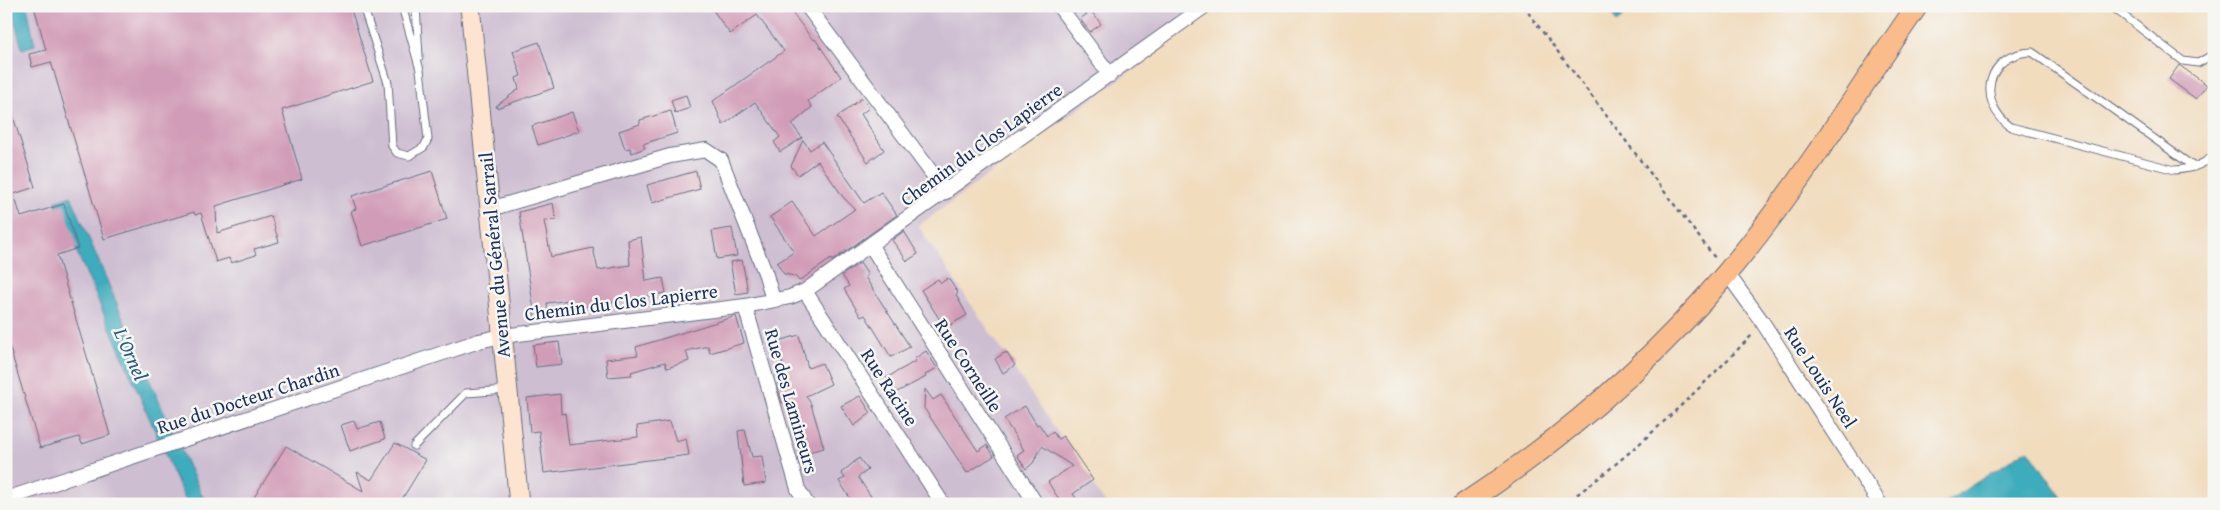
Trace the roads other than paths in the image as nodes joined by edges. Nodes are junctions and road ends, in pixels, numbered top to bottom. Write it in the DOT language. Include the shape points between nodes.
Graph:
graph roads {
  1 [pos="364,6"];
  2 [pos="402,6"];
  3 [pos="416,6"];
  4 [pos="470,6"];
  5 [pos="807,6"];
  6 [pos="1059,6"];
  7 [pos="1205,6"];
  8 [pos="1917,6"];
  9 [pos="1934,6"];
  10 [pos="2111,6"];
  11 [pos="2214,54"];
  12 [pos="420,70"];
  13 [pos="1110,75"];
  14 [pos="2214,155"];
  15 [pos="2194,166"];
  16 [pos="946,192"];
  17 [pos="490,209"];
  18 [pos="870,246"];
  19 [pos="1731,279"];
  20 [pos="805,291"];
  21 [pos="773,300"];
  22 [pos="745,306"];
  23 [pos="502,336"];
  24 [pos="507,390"];
  25 [pos="414,446"];
  26 [pos="6,499"];
  27 [pos="519,504"];
  28 [pos="807,504"];
  29 [pos="943,504"];
  30 [pos="1036,504"];
  31 [pos="1464,504"];
  32 [pos="1487,504"];
  33 [pos="1880,504"];
  1 -- 12 [label="lane" via="388,83 392,146 397,153 410,156 424,147 428,139"];
  2 -- 12 [label="lane"];
  3 -- 12 [label="lane"];
  4 -- 17 [label="main road, Avenue du Général Sarrail"];
  5 -- 16 [label="street"];
  6 -- 13 [label="street"];
  7 -- 13 [label="street, Chemin du Clos Lapierre"];
  8 -- 19 [label="main road"];
  9 -- 19 [label="main road" via="1790,212"];
  10 -- 11 [label="lane" via="2183,61 2198,63"];
  13 -- 16 [label="street, Chemin du Clos Lapierre"];
  14 -- 15 [label="lane"];
  15 -- 15 [label="lane" via="2175,170 2010,127 1992,106 1988,89 1995,71 2008,58 2021,52 2032,52"];
  16 -- 18 [label="street, Chemin du Clos Lapierre"];
  17 -- 21 [label="street" via="670,156 706,150 721,160"];
  17 -- 23 [label="main road, Avenue du Général Sarrail"];
  18 -- 20 [label="street, Chemin du Clos Lapierre"];
  18 -- 30 [label="street, Rue Corneille"];
  19 -- 31 [label="main road" via="1565,432"];
  19 -- 32 [label="main road" via="1680,344 1625,397 1571,443"];
  19 -- 33 [label="street, Rue Louis Neel"];
  20 -- 21 [label="street, Chemin du Clos Lapierre"];
  20 -- 29 [label="street, Rue Racine"];
  21 -- 22 [label="street, Chemin du Clos Lapierre"];
  22 -- 23 [label="street, Chemin du Clos Lapierre"];
  22 -- 28 [label="street, Rue des Lamineurs" via="798,489"];
  23 -- 24 [label="main road, Avenue du Général Sarrail"];
  23 -- 26 [label="street, Rue du Docteur Chardin"];
  24 -- 25 [label="lane" via="466,393"];
  24 -- 27 [label="main road, Avenue du Général Sarrail"];
}
